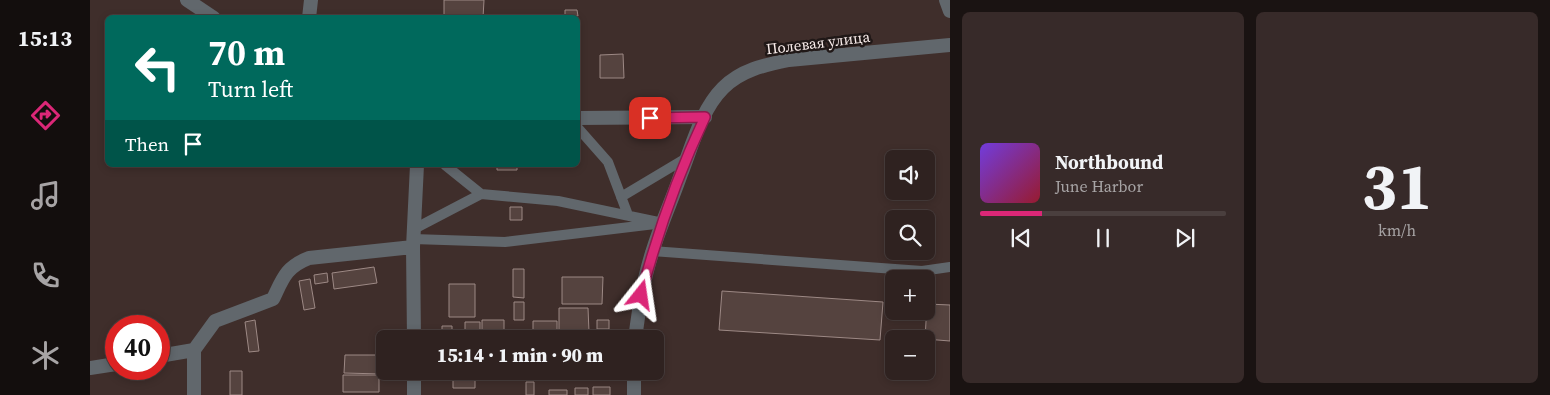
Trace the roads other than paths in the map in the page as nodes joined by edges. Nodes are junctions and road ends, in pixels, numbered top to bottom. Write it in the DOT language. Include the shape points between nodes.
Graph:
graph roads {
  1 [pos="188,0"];
  2 [pos="311,0"];
  3 [pos="946,0"];
  4 [pos="950,11"];
  5 [pos="210,15"];
  6 [pos="309,15"];
  7 [pos="950,45"];
  8 [pos="705,117"];
  9 [pos="580,118"];
  10 [pos="580,130"];
  11 [pos="688,157"];
  12 [pos="417,167"];
  13 [pos="448,167"];
  14 [pos="481,194"];
  15 [pos="621,197"];
  16 [pos="628,215"];
  17 [pos="663,222"];
  18 [pos="413,238"];
  19 [pos="652,251"];
  20 [pos="950,267"];
  21 [pos="414,330"];
  22 [pos="636,330"];
  23 [pos="194,350"];
  24 [pos="170,354"];
  25 [pos="105,366"];
  26 [pos="90,368"];
  27 [pos="414,380"];
  28 [pos="634,380"];
  29 [pos="194,395"];
  30 [pos="414,395"];
  31 [pos="634,395"];
  1 -- 5 [label="street"];
  2 -- 6 [label="street"];
  3 -- 4 [label="street"];
  7 -- 8 [label="street, Полевая улица" via="789,60 748,70 734,79 712,102"];
  8 -- 9 [label="street"];
  8 -- 11 [label="street, Полевая улица"];
  10 -- 15 [label="lane" via="608,162"];
  11 -- 15 [label="lane"];
  11 -- 17 [label="street, Полевая улица"];
  12 -- 18 [label="street"];
  13 -- 14 [label="lane"];
  14 -- 16 [label="lane" via="558,201"];
  14 -- 18 [label="lane"];
  15 -- 16 [label="lane"];
  16 -- 17 [label="lane"];
  17 -- 18 [label="lane" via="505,242"];
  17 -- 19 [label="street, Полевая улица"];
  18 -- 21 [label="street"];
  18 -- 23 [label="street" via="297,263 287,270 273,299 215,321"];
  19 -- 20 [label="lane" via="922,271"];
  19 -- 22 [label="street, Полевая улица"];
  23 -- 24 [label="street"];
  23 -- 29 [label="street"];
  25 -- 26 [label="street"];
  27 -- 30 [label="street"];
  28 -- 31 [label="street"];
}
